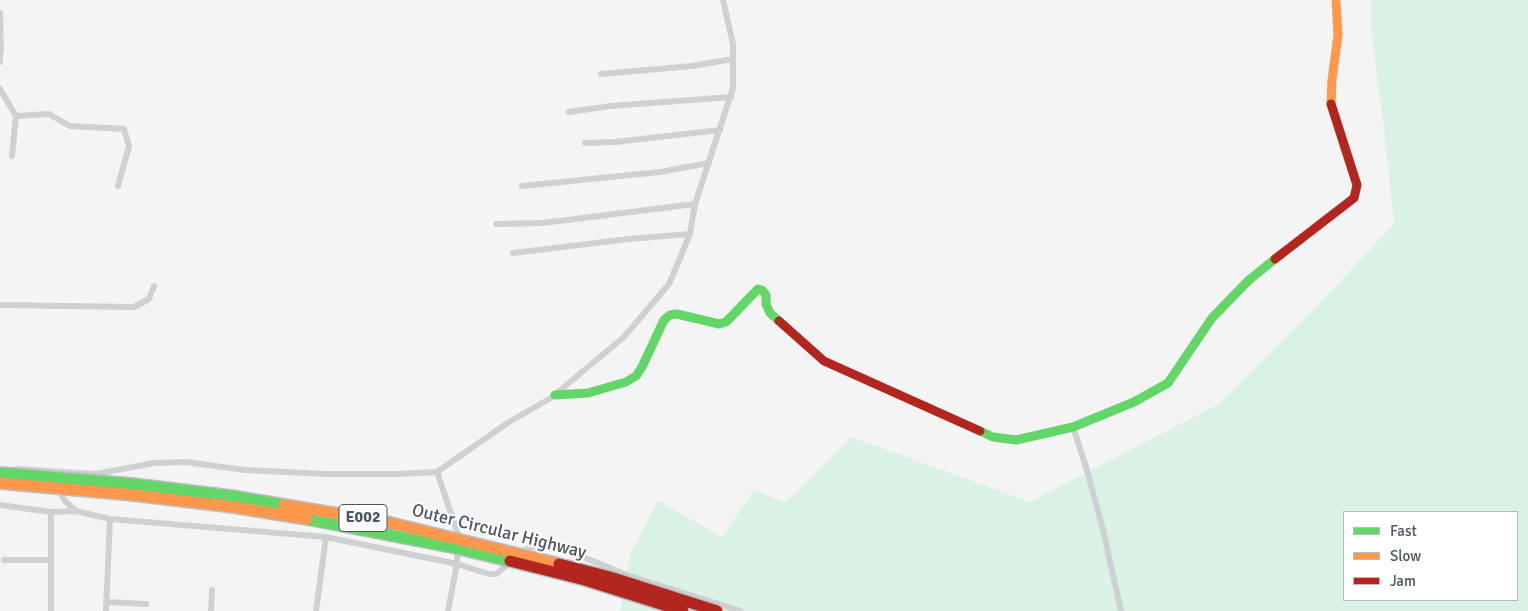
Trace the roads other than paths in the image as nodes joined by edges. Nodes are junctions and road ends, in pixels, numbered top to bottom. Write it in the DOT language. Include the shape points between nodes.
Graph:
graph roads {
  1 [pos="724,0"];
  2 [pos="1336,0"];
  3 [pos="0,13"];
  4 [pos="1,52"];
  5 [pos="733,59"];
  6 [pos="0,62"];
  7 [pos="600,74"];
  8 [pos="0,89"];
  9 [pos="730,97"];
  10 [pos="569,112"];
  11 [pos="16,116"];
  12 [pos="720,130"];
  13 [pos="585,143"];
  14 [pos="12,156"];
  15 [pos="709,163"];
  16 [pos="118,186"];
  17 [pos="522,186"];
  18 [pos="696,204"];
  19 [pos="496,224"];
  20 [pos="690,234"];
  21 [pos="513,253"];
  22 [pos="154,286"];
  23 [pos="0,305"];
  24 [pos="555,395"];
  25 [pos="1073,427"];
  26 [pos="0,468"];
  27 [pos="50,470"];
  28 [pos="437,472"];
  29 [pos="0,473"];
  30 [pos="0,483"];
  31 [pos="0,505"];
  32 [pos="76,511"];
  33 [pos="51,512"];
  34 [pos="110,519"];
  35 [pos="326,537"];
  36 [pos="4,560"];
  37 [pos="51,560"];
  38 [pos="457,564"];
  39 [pos="212,590"];
  40 [pos="107,602"];
  41 [pos="146,604"];
  42 [pos="51,611"];
  43 [pos="106,611"];
  44 [pos="211,611"];
  45 [pos="316,611"];
  46 [pos="448,611"];
  47 [pos="683,611"];
  48 [pos="717,611"];
  49 [pos="741,611"];
  50 [pos="1121,611"];
  1 -- 5 [label="street"];
  2 -- 25 [label="main road" via="1338,35 1331,105 1357,184 1354,198 1249,280 1212,318 1168,383 1134,402"];
  3 -- 4 [label="street"];
  4 -- 6 [label="street"];
  5 -- 7 [label="street"];
  5 -- 9 [label="street"];
  8 -- 11 [label="street"];
  9 -- 10 [label="street"];
  9 -- 12 [label="street"];
  11 -- 14 [label="street"];
  11 -- 16 [label="street" via="49,114 70,126 124,129 129,146"];
  12 -- 13 [label="street"];
  12 -- 15 [label="street"];
  15 -- 17 [label="street" via="660,172"];
  15 -- 18 [label="street"];
  18 -- 19 [label="street" via="543,224"];
  18 -- 20 [label="street"];
  20 -- 21 [label="street"];
  20 -- 24 [label="street" via="669,284 624,337"];
  22 -- 23 [label="street" via="148,299 134,307"];
  24 -- 25 [label="main road" via="588,393 626,382 642,367 664,320 670,315 719,324 726,322 758,289 766,295 770,313 824,361 993,437 1016,440"];
  24 -- 28 [label="street" via="509,422"];
  25 -- 50 [label="street" via="1094,496"];
  26 -- 27 [label="street"];
  27 -- 28 [label="street" via="96,474 154,463 186,462 245,470 326,474"];
  27 -- 32 [label="street" via="57,488"];
  28 -- 38 [label="street" via="458,534"];
  29 -- 48 [label="main road, Outer Circular Highway / E002, bridge" via="204,493 377,521 527,555"];
  30 -- 47 [label="main road, Outer Circular Highway / E002, bridge" via="234,507 334,524 490,556 585,580"];
  31 -- 33 [label="street"];
  32 -- 33 [label="street"];
  32 -- 34 [label="street"];
  33 -- 37 [label="street"];
  34 -- 35 [label="street"];
  34 -- 40 [label="street"];
  35 -- 38 [label="street"];
  35 -- 45 [label="street"];
  36 -- 37 [label="street"];
  37 -- 42 [label="street"];
  38 -- 46 [label="street"];
  38 -- 49 [label="street" via="496,574 528,548 548,545 630,576"];
  39 -- 44 [label="street"];
  40 -- 41 [label="street"];
  40 -- 43 [label="street"];
}
